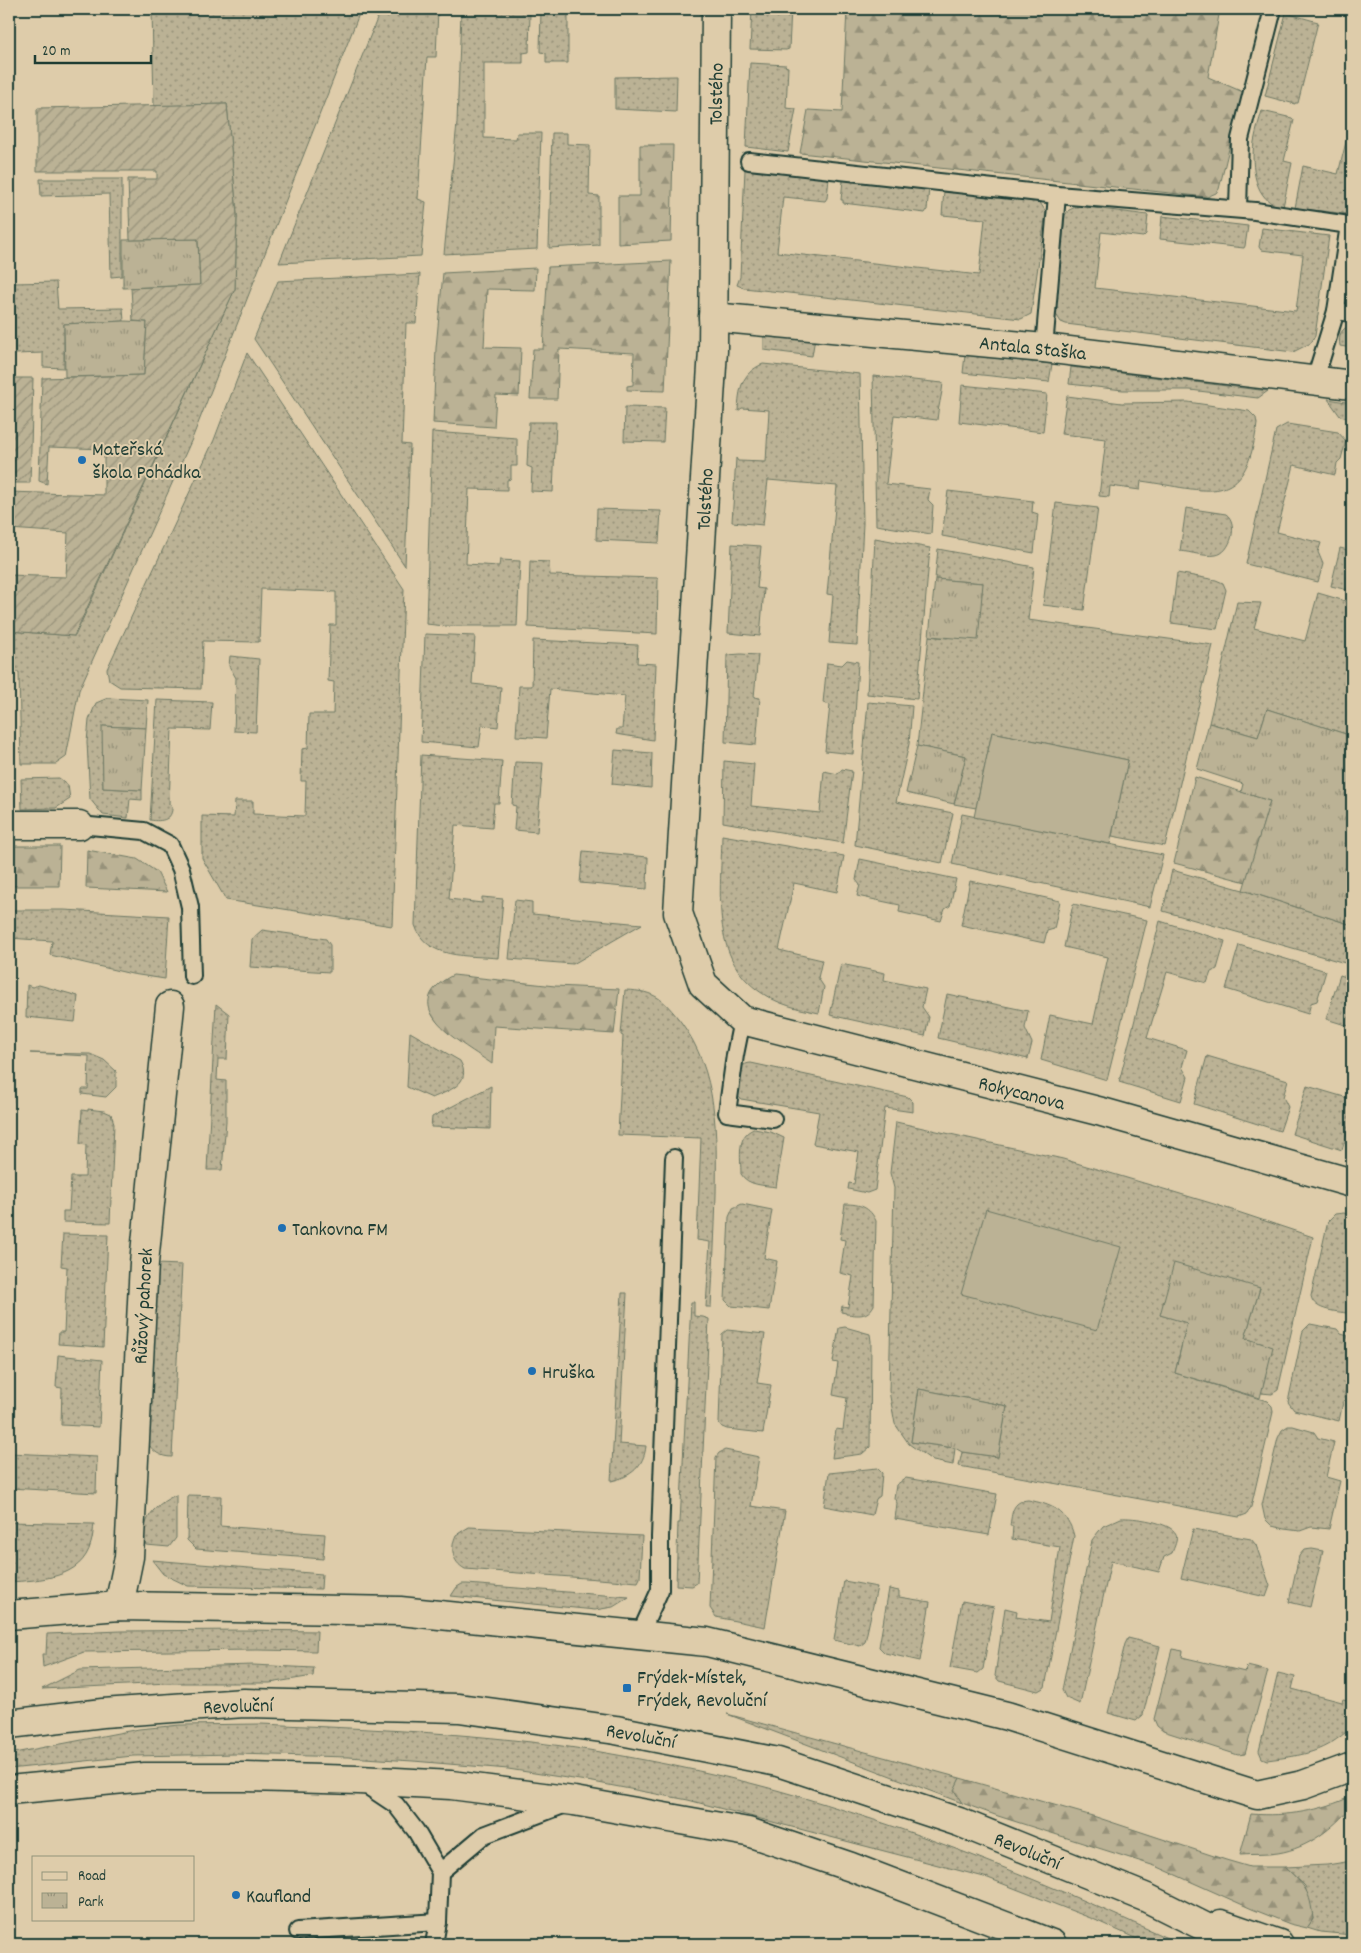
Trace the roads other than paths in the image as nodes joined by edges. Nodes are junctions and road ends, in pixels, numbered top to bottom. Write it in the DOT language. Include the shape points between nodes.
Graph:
graph roads {
  1 [pos="716,9"];
  2 [pos="1273,9"];
  3 [pos="749,161"];
  4 [pos="1057,195"];
  5 [pos="1238,209"];
  6 [pos="1344,312"];
  7 [pos="713,317"];
  8 [pos="1044,348"];
  9 [pos="1315,380"];
  10 [pos="1352,385"];
  11 [pos="9,824"];
  12 [pos="79,825"];
  13 [pos="192,976"];
  14 [pos="703,984"];
  15 [pos="170,1006"];
  16 [pos="742,1020"];
  17 [pos="773,1119"];
  18 [pos="674,1158"];
  19 [pos="1352,1183"];
  20 [pos="119,1606"];
  21 [pos="9,1615"];
  22 [pos="640,1634"];
  23 [pos="9,1724"];
  24 [pos="1352,1767"];
  25 [pos="359,1780"];
  26 [pos="9,1790"];
  27 [pos="574,1801"];
  28 [pos="440,1872"];
  29 [pos="1147,1898"];
  30 [pos="438,1922"];
  31 [pos="298,1931"];
  32 [pos="434,1944"];
  33 [pos="1052,1944"];
  34 [pos="1239,1944"];
  35 [pos="1278,1944"];
  1 -- 7 [label="street, Tolstého"];
  2 -- 5 [label="lane" via="1240,139"];
  3 -- 4 [label="lane"];
  4 -- 5 [label="lane"];
  4 -- 8 [label="lane"];
  5 -- 6 [label="lane" via="1348,225"];
  6 -- 9 [label="lane"];
  7 -- 8 [label="street, Antala Staška"];
  7 -- 14 [label="street, Tolstého" via="678,913"];
  8 -- 9 [label="street, Antala Staška"];
  9 -- 10 [label="street, Antala Staška"];
  11 -- 12 [label="street"];
  12 -- 13 [label="lane" via="144,831 170,845 181,869 190,907"];
  14 -- 16 [label="street, Rokycanova"];
  15 -- 20 [label="street, Růžový pahorek" via="144,1263 129,1557"];
  16 -- 17 [label="lane" via="727,1113"];
  16 -- 19 [label="street, Rokycanova" via="1102,1112"];
  18 -- 22 [label="lane" via="660,1590"];
  20 -- 21 [label="street"];
  20 -- 22 [label="street" via="400,1611"];
  22 -- 24 [label="street" via="707,1642 1007,1716 1256,1795 1303,1785"];
  23 -- 29 [label="street, Revoluční" via="103,1713 244,1703 459,1708 616,1730 778,1762 959,1822"];
  25 -- 26 [label="street" via="145,1777"];
  25 -- 27 [label="street" via="451,1785"];
  25 -- 28 [label="lane" via="396,1805"];
  27 -- 28 [label="lane" via="484,1835"];
  27 -- 33 [label="street" via="748,1832 851,1867"];
  28 -- 30 [label="lane"];
  29 -- 34 [label="street, Revoluční"];
  29 -- 35 [label="street"];
  30 -- 31 [label="lane"];
  30 -- 32 [label="lane"];
}
